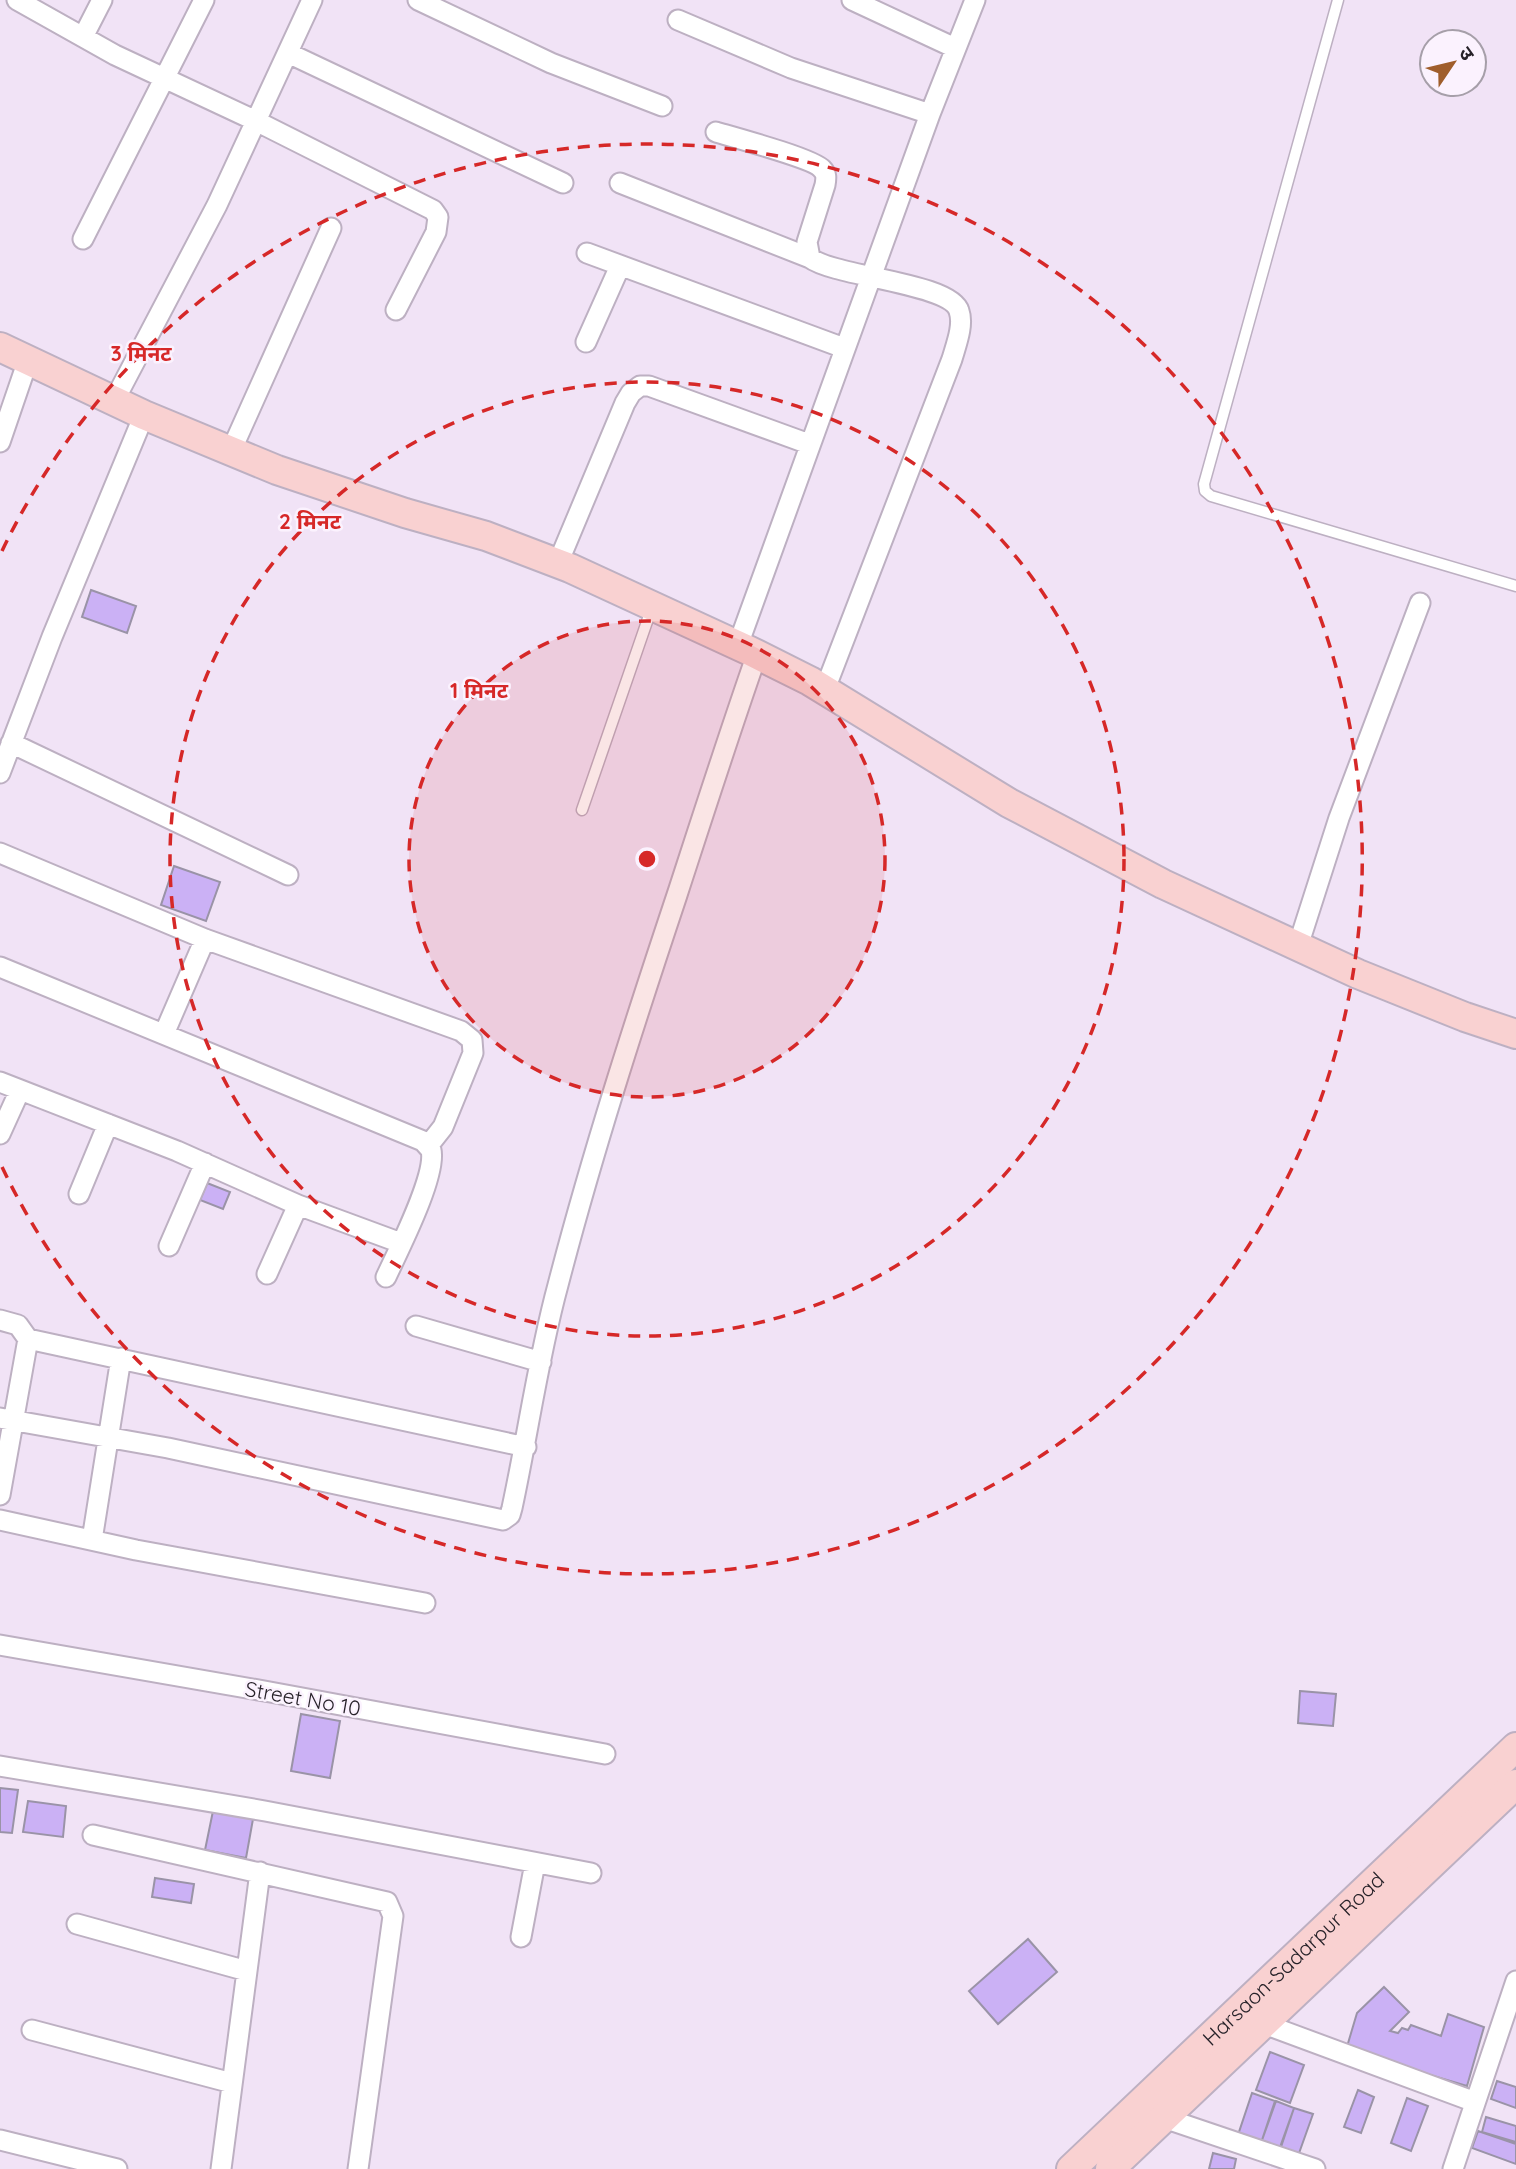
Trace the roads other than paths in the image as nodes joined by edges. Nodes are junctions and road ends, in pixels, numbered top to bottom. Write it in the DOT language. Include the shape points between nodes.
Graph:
graph roads {
  1 [pos="17,0"];
  2 [pos="102,0"];
  3 [pos="204,0"];
  4 [pos="312,0"];
  5 [pos="418,0"];
  6 [pos="852,0"];
  7 [pos="975,0"];
  8 [pos="1338,0"];
  9 [pos="678,20"];
  10 [pos="83,37"];
  11 [pos="955,48"];
  12 [pos="288,53"];
  13 [pos="164,79"];
  14 [pos="662,106"];
  15 [pos="930,114"];
  16 [pos="256,121"];
  17 [pos="716,132"];
  18 [pos="563,183"];
  19 [pos="620,183"];
  20 [pos="331,228"];
  21 [pos="83,239"];
  22 [pos="587,253"];
  23 [pos="810,258"];
  24 [pos="620,265"];
  25 [pos="870,276"];
  26 [pos="396,310"];
  27 [pos="586,342"];
  28 [pos="0,347"];
  29 [pos="844,348"];
  30 [pos="27,360"];
  31 [pos="114,401"];
  32 [pos="144,415"];
  33 [pos="0,442"];
  34 [pos="809,444"];
  35 [pos="231,451"];
  36 [pos="558,563"];
  37 [pos="1516,586"];
  38 [pos="1420,603"];
  39 [pos="652,606"];
  40 [pos="747,650"];
  41 [pos="825,690"];
  42 [pos="11,743"];
  43 [pos="0,773"];
  44 [pos="582,810"];
  45 [pos="0,853"];
  46 [pos="288,875"];
  47 [pos="205,939"];
  48 [pos="1298,946"];
  49 [pos="0,967"];
  50 [pos="164,1034"];
  51 [pos="1516,1034"];
  52 [pos="0,1082"];
  53 [pos="20,1090"];
  54 [pos="108,1124"];
  55 [pos="0,1134"];
  56 [pos="428,1146"];
  57 [pos="205,1163"];
  58 [pos="79,1194"];
  59 [pos="298,1205"];
  60 [pos="401,1243"];
  61 [pos="169,1246"];
  62 [pos="267,1274"];
  63 [pos="386,1277"];
  64 [pos="0,1320"];
  65 [pos="416,1326"];
  66 [pos="28,1339"];
  67 [pos="121,1358"];
  68 [pos="541,1362"];
  69 [pos="7,1420"];
  70 [pos="107,1438"];
  71 [pos="526,1447"];
  72 [pos="0,1495"];
  73 [pos="0,1520"];
  74 [pos="92,1540"];
  75 [pos="425,1603"];
  76 [pos="0,1646"];
  77 [pos="1516,1747"];
  78 [pos="605,1754"];
  79 [pos="0,1766"];
  80 [pos="1510,1798"];
  81 [pos="93,1835"];
  82 [pos="535,1863"];
  83 [pos="260,1872"];
  84 [pos="591,1873"];
  85 [pos="77,1924"];
  86 [pos="521,1937"];
  87 [pos="247,1971"];
  88 [pos="1516,1981"];
  89 [pos="1264,2024"];
  90 [pos="33,2030"];
  91 [pos="232,2083"];
  92 [pos="1475,2102"];
  93 [pos="1164,2119"];
  94 [pos="0,2140"];
  95 [pos="117,2169"];
  96 [pos="221,2169"];
  97 [pos="358,2169"];
  98 [pos="1071,2169"];
  99 [pos="1110,2169"];
  100 [pos="1314,2169"];
  101 [pos="1453,2169"];
  1 -- 10 [label="street"];
  2 -- 10 [label="street"];
  3 -- 13 [label="street"];
  4 -- 12 [label="street"];
  5 -- 14 [label="street" via="551,63"];
  6 -- 11 [label="street"];
  7 -- 11 [label="street"];
  8 -- 37 [label="lane" via="1203,484 1205,491"];
  9 -- 15 [label="street" via="791,68"];
  10 -- 13 [label="street"];
  11 -- 15 [label="street"];
  12 -- 16 [label="street"];
  12 -- 18 [label="street"];
  13 -- 16 [label="street"];
  13 -- 21 [label="street"];
  15 -- 25 [label="street"];
  16 -- 26 [label="street" via="433,210 438,217 436,232"];
  16 -- 31 [label="street"];
  17 -- 23 [label="street" via="823,169 825,185 807,242"];
  19 -- 23 [label="street"];
  20 -- 35 [label="street"];
  22 -- 24 [label="street"];
  23 -- 25 [label="street"];
  24 -- 27 [label="street"];
  24 -- 29 [label="street"];
  25 -- 29 [label="street"];
  25 -- 41 [label="street" via="946,297 959,308 961,318 952,359"];
  28 -- 30 [label="street"];
  29 -- 34 [label="street"];
  30 -- 31 [label="street"];
  30 -- 33 [label="street"];
  31 -- 32 [label="street"];
  32 -- 35 [label="street"];
  32 -- 42 [label="street"];
  34 -- 36 [label="street" via="640,386 625,403"];
  34 -- 40 [label="street"];
  35 -- 36 [label="street"];
  36 -- 39 [label="street"];
  38 -- 48 [label="street" via="1339,818"];
  39 -- 40 [label="street"];
  39 -- 44 [label="lane"];
  40 -- 41 [label="street"];
  40 -- 68 [label="street" via="735,715 636,1019 558,1285"];
  41 -- 48 [label="street" via="1009,803 1163,884"];
  42 -- 43 [label="street"];
  42 -- 46 [label="street"];
  45 -- 47 [label="street"];
  47 -- 50 [label="street"];
  47 -- 56 [label="street" via="468,1036 473,1053 443,1127"];
  48 -- 51 [label="street" via="1358,974"];
  49 -- 50 [label="street"];
  50 -- 56 [label="street"];
  52 -- 53 [label="street"];
  53 -- 54 [label="street"];
  53 -- 55 [label="street"];
  54 -- 57 [label="street"];
  54 -- 58 [label="street"];
  56 -- 60 [label="street" via="431,1168"];
  57 -- 59 [label="street"];
  57 -- 61 [label="street"];
  59 -- 60 [label="street"];
  59 -- 62 [label="street"];
  60 -- 63 [label="street"];
  64 -- 66 [label="street" via="18,1325"];
  65 -- 68 [label="street"];
  66 -- 67 [label="street"];
  66 -- 69 [label="street"];
  67 -- 70 [label="street"];
  67 -- 71 [label="street"];
  68 -- 71 [label="street"];
  69 -- 70 [label="street"];
  69 -- 72 [label="street"];
  70 -- 71 [label="street" via="503,1520 510,1515"];
  70 -- 74 [label="street"];
  73 -- 74 [label="street"];
  74 -- 75 [label="street"];
  76 -- 78 [label="street, Street No 10"];
  77 -- 98 [label="street, Harsaon-Sadarpur Road"];
  79 -- 82 [label="street"];
  80 -- 89 [label="street, Harsaon-Sadarpur Road"];
  81 -- 83 [label="street"];
  82 -- 84 [label="street"];
  82 -- 86 [label="street"];
  83 -- 87 [label="street"];
  83 -- 97 [label="street" via="382,1900 391,1909"];
  85 -- 87 [label="street"];
  87 -- 91 [label="street"];
  88 -- 92 [label="street"];
  89 -- 92 [label="street"];
  89 -- 93 [label="street, Harsaon-Sadarpur Road"];
  90 -- 91 [label="street"];
  91 -- 96 [label="street"];
  92 -- 101 [label="street"];
  93 -- 99 [label="street, Harsaon-Sadarpur Road"];
  93 -- 100 [label="street"];
  94 -- 95 [label="street"];
}
